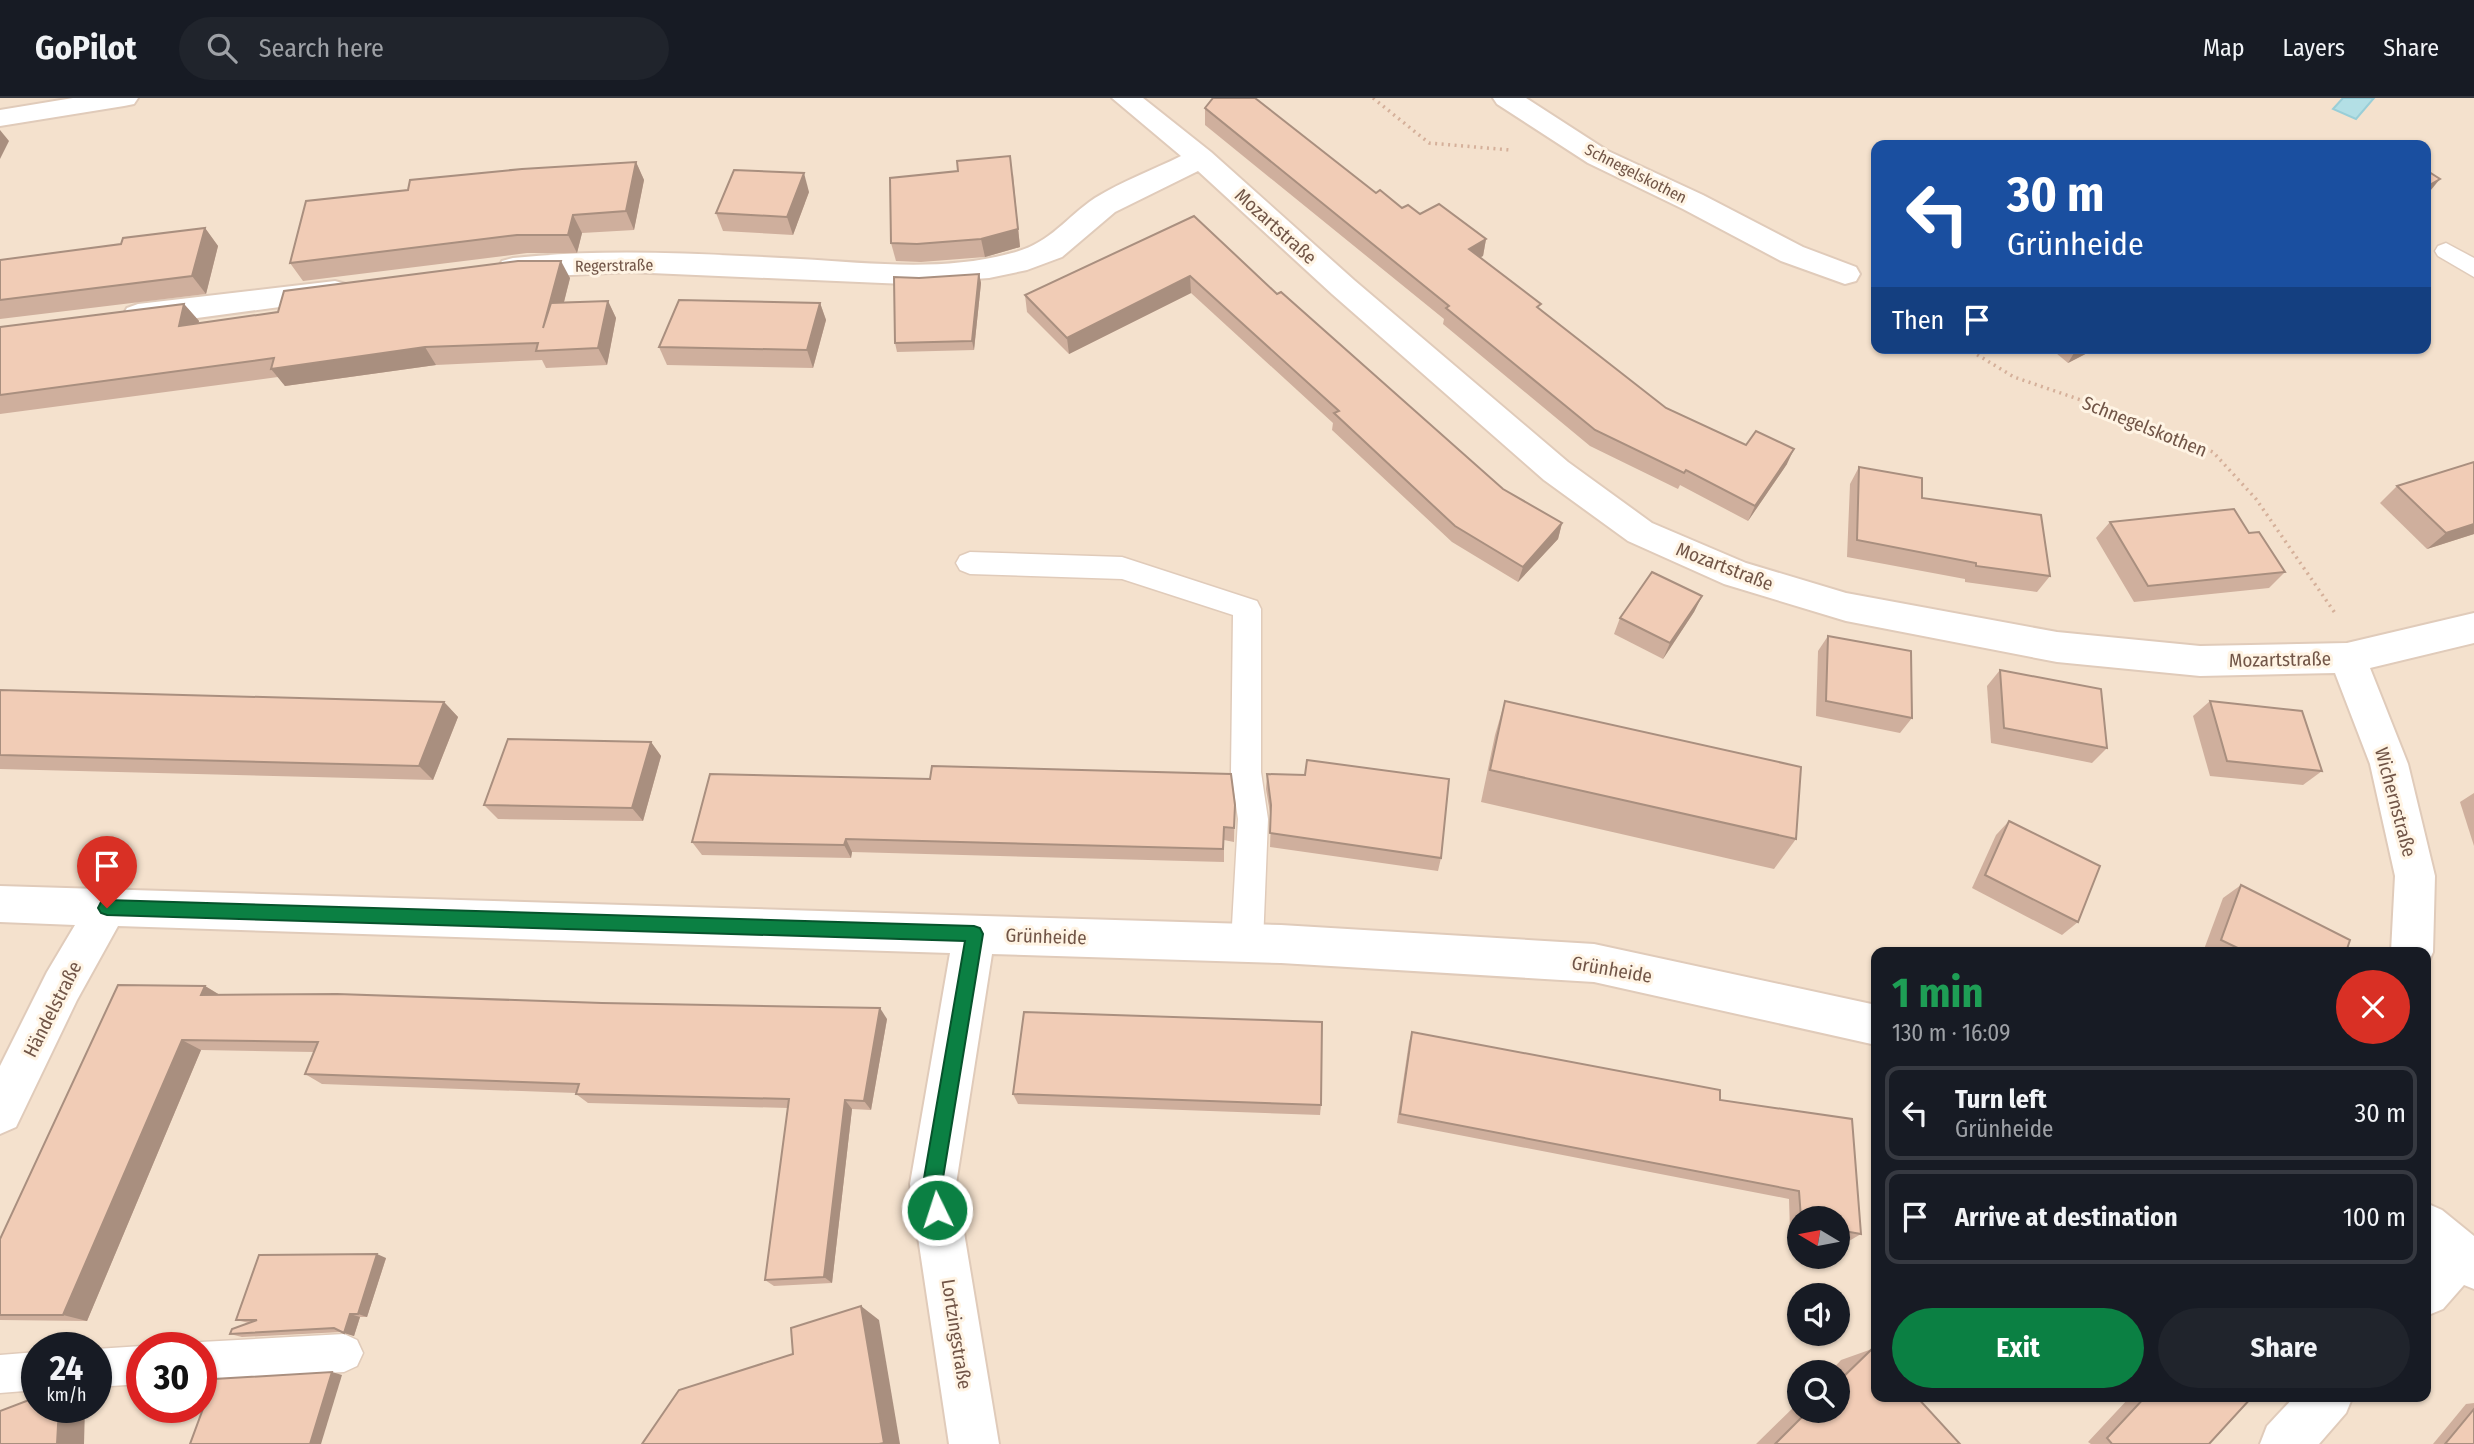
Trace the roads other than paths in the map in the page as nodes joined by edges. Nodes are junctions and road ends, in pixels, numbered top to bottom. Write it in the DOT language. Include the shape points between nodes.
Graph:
graph roads {
  1 [pos="124,98"];
  2 [pos="1126,98"];
  3 [pos="1507,98"];
  4 [pos="0,118"];
  5 [pos="1201,158"];
  6 [pos="2446,251"];
  7 [pos="2474,269"];
  8 [pos="488,271"];
  9 [pos="1845,274"];
  10 [pos="357,288"];
  11 [pos="113,318"];
  12 [pos="970,564"];
  13 [pos="2474,628"];
  14 [pos="2347,658"];
  15 [pos="0,904"];
  16 [pos="107,908"];
  17 [pos="974,934"];
  18 [pos="1247,943"];
  19 [pos="2412,947"];
  20 [pos="1871,1024"];
  21 [pos="0,1112"];
  22 [pos="2431,1230"];
  23 [pos="2468,1260"];
  24 [pos="2431,1288"];
  25 [pos="344,1353"];
  26 [pos="217,1361"];
  27 [pos="21,1372"];
  28 [pos="0,1374"];
  29 [pos="2324,1402"];
  30 [pos="974,1444"];
  31 [pos="2285,1444"];
  1 -- 4 [label="street"];
  2 -- 5 [label="street, Mozartstraße"];
  3 -- 9 [label="street, Schnegelskothen" via="1598,157 1792,254"];
  5 -- 8 [label="street, Regerstraße" via="1104,206 1045,253 985,270 921,275 615,263"];
  5 -- 14 [label="street, Mozartstraße" via="1556,471 1652,538 1736,574 1846,607 2057,647 2200,661"];
  6 -- 7 [label="lane"];
  10 -- 11 [label="street"];
  12 -- 18 [label="lane" via="1122,568 1247,609 1246,772 1252,818"];
  13 -- 14 [label="street, Mozartstraße"];
  14 -- 19 [label="street, Wichernstraße" via="2389,764 2415,876"];
  15 -- 16 [label="street, Grünheide"];
  16 -- 17 [label="street, Grünheide"];
  16 -- 21 [label="street, Händelstraße" via="62,986"];
  17 -- 18 [label="street, Grünheide"];
  17 -- 30 [label="street, Lortzingstraße" via="933,1184"];
  18 -- 20 [label="street, Grünheide" via="1594,963"];
  22 -- 23 [label="street"];
  23 -- 24 [label="street"];
  25 -- 26 [label="lane"];
  27 -- 28 [label="lane"];
  29 -- 31 [label="street"];
}
